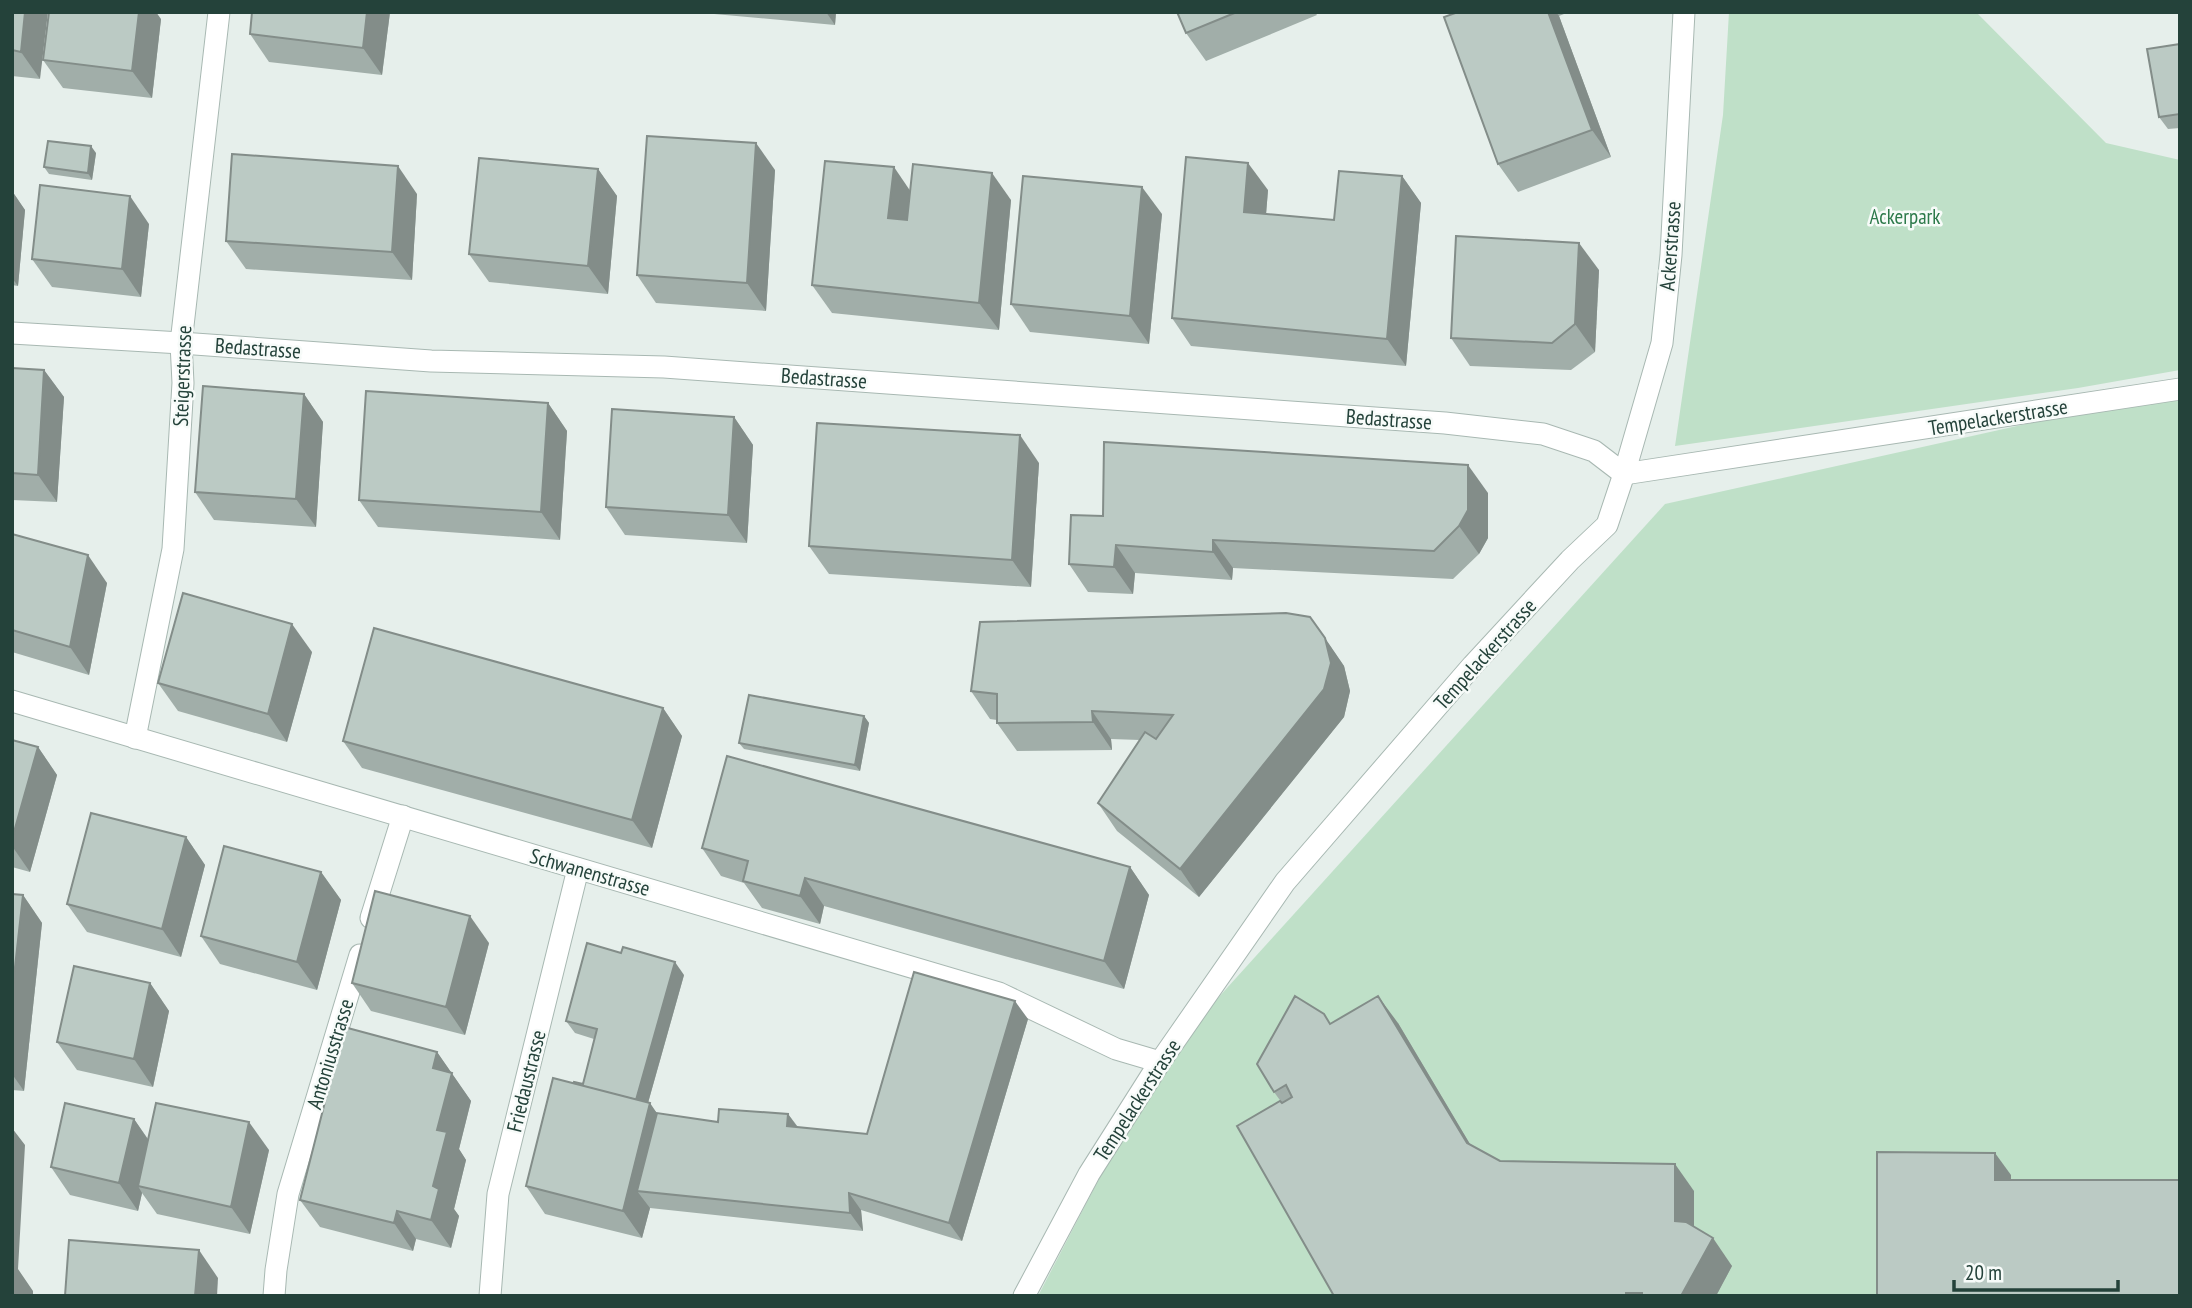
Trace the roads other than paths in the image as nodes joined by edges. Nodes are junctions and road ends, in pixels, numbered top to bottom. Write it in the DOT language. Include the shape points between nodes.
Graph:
graph roads {
  1 [pos="219,12"];
  2 [pos="1684,12"];
  3 [pos="12,333"];
  4 [pos="181,343"];
  5 [pos="2180,389"];
  6 [pos="1624,474"];
  7 [pos="12,701"];
  8 [pos="135,738"];
  9 [pos="403,816"];
  10 [pos="578,869"];
  11 [pos="1160,1062"];
  12 [pos="274,1296"];
  13 [pos="490,1296"];
  14 [pos="1024,1296"];
  1 -- 4 [label="street, Steigerstrasse"];
  2 -- 6 [label="street, Ackerstrasse" via="1662,343"];
  3 -- 4 [label="street, Bedastrasse"];
  4 -- 6 [label="street, Bedastrasse" via="431,361 664,367 1446,423 1543,435 1594,451"];
  4 -- 8 [label="street, Steigerstrasse" via="183,383 173,549"];
  5 -- 6 [label="street, Tempelackerstrasse"];
  6 -- 11 [label="street, Tempelackerstrasse" via="1607,525 1473,666 1285,882"];
  7 -- 8 [label="street, Schwanenstrasse"];
  8 -- 9 [label="street, Schwanenstrasse"];
  9 -- 10 [label="street, Schwanenstrasse"];
  9 -- 12 [label="street, Antoniusstrasse" via="288,1194"];
  10 -- 11 [label="street, Schwanenstrasse" via="999,993 1116,1049"];
  10 -- 13 [label="street, Friedaustrasse" via="498,1194"];
  11 -- 14 [label="street, Tempelackerstrasse" via="1089,1174"];
}
